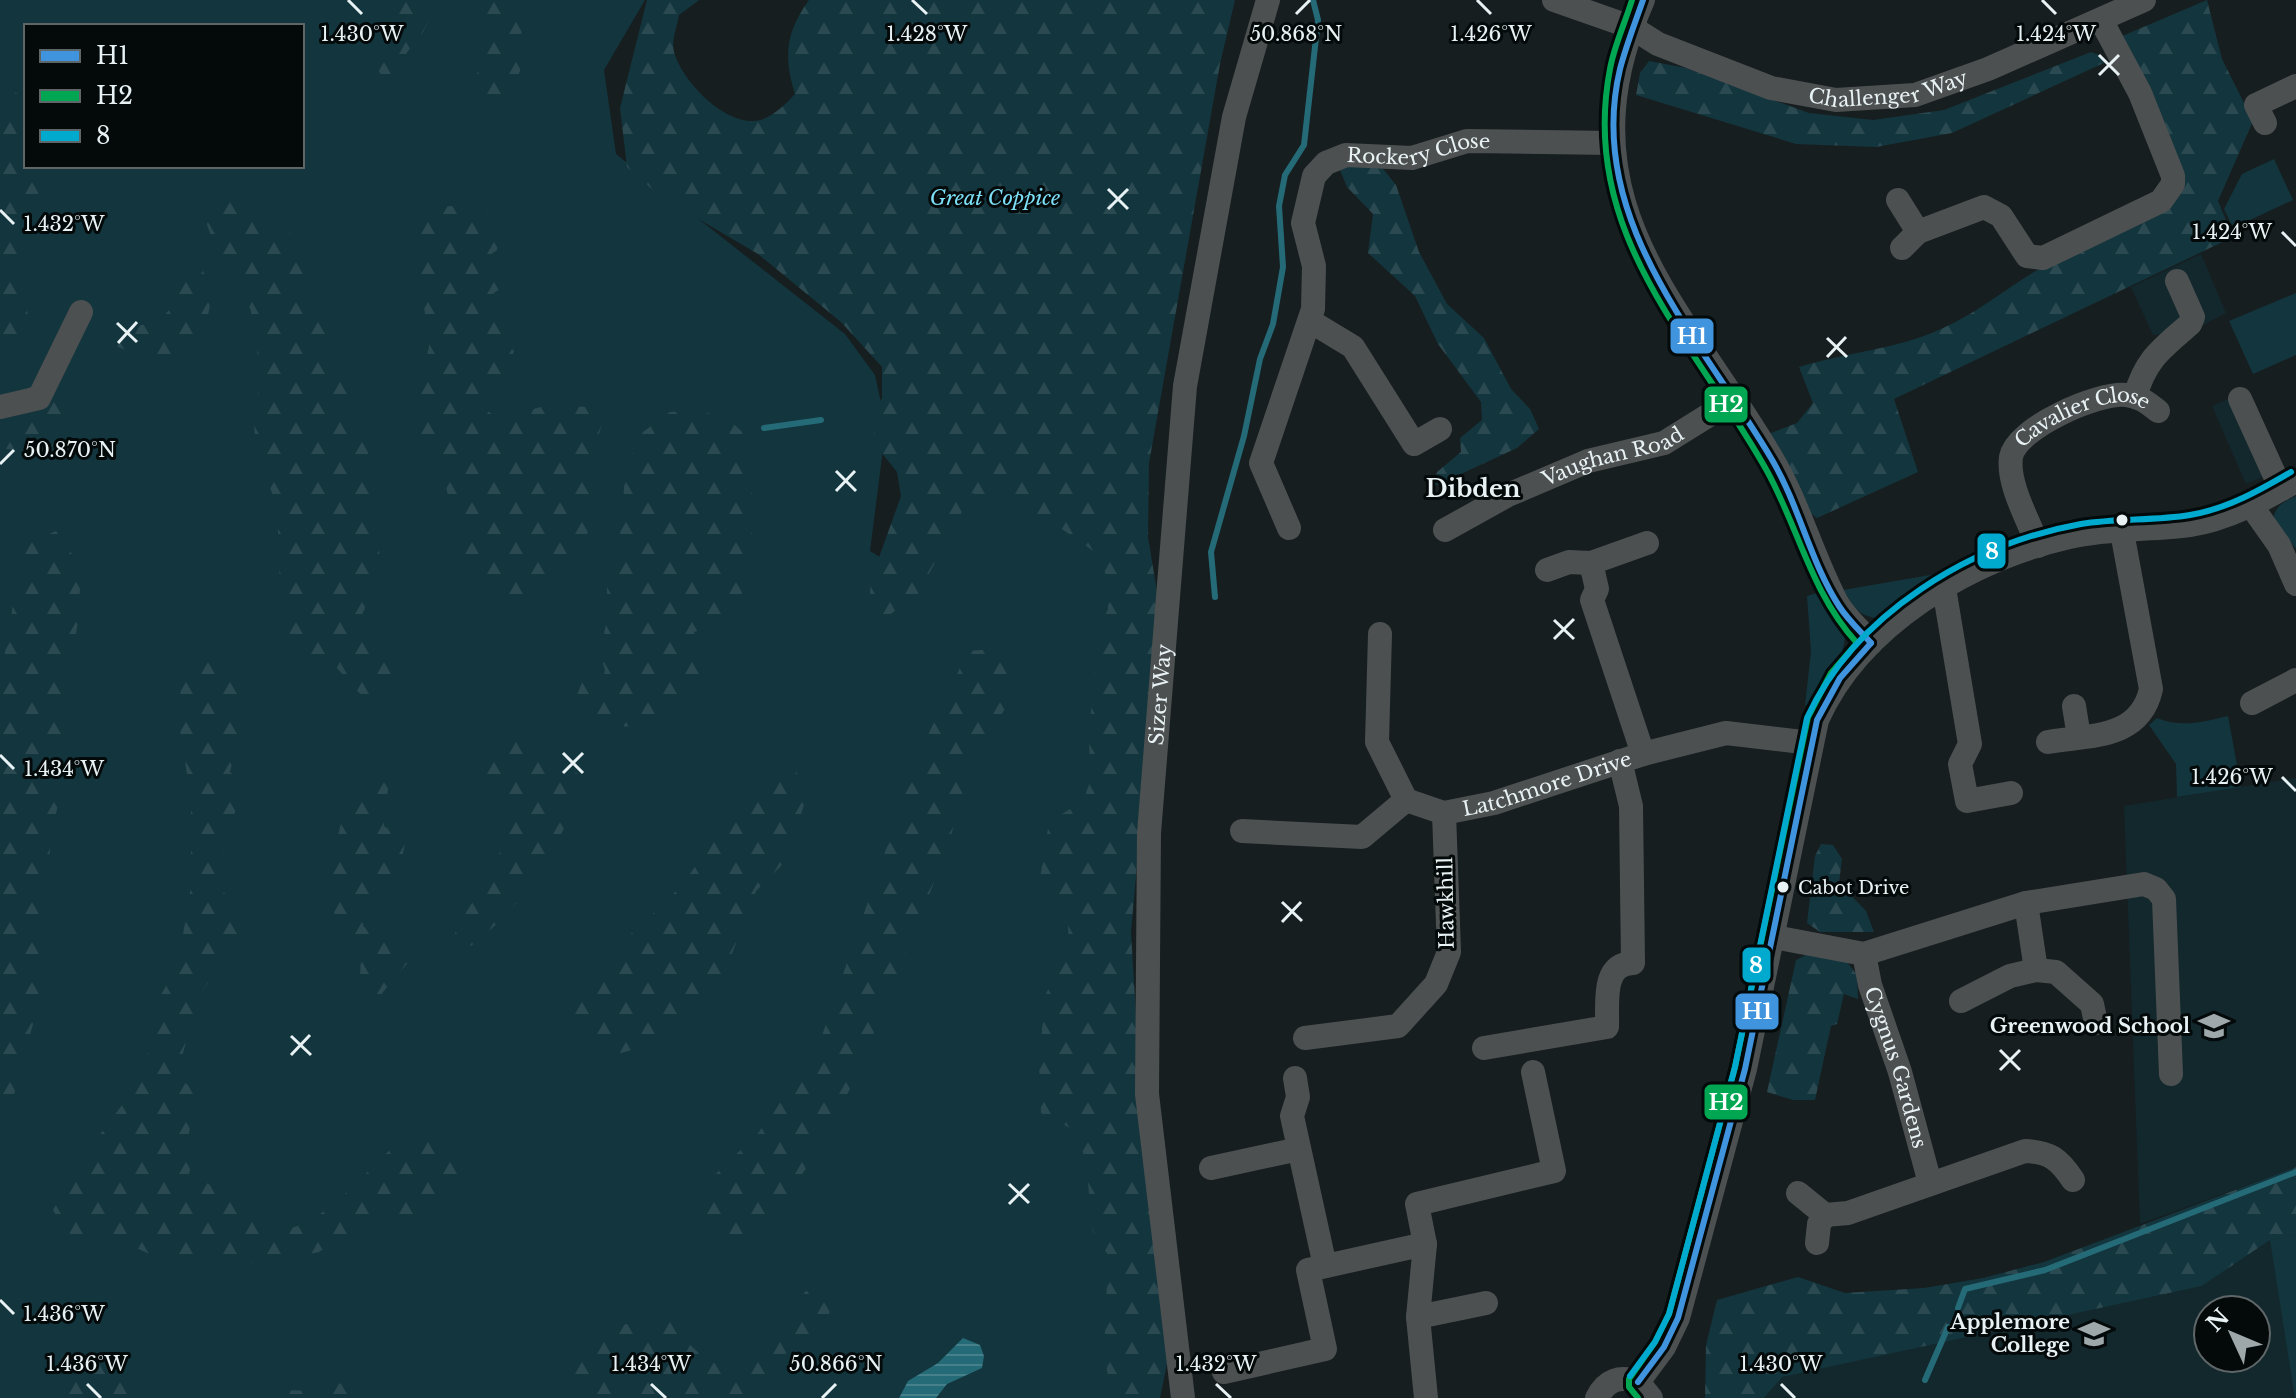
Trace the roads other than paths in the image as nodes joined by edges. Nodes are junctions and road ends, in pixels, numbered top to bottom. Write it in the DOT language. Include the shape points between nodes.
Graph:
graph roads {
  1 [pos="1268,0"];
  2 [pos="1554,0"];
  3 [pos="1643,0"];
  4 [pos="2144,0"];
  5 [pos="2101,20"];
  6 [pos="1631,27"];
  7 [pos="2296,86"];
  8 [pos="2265,123"];
  9 [pos="1613,143"];
  10 [pos="1898,200"];
  11 [pos="2177,281"];
  12 [pos="81,312"];
  13 [pos="1310,321"];
  14 [pos="2135,397"];
  15 [pos="2240,399"];
  16 [pos="1733,400"];
  17 [pos="0,407"];
  18 [pos="2158,411"];
  19 [pos="1440,429"];
  20 [pos="2289,485"];
  21 [pos="2250,504"];
  22 [pos="1289,528"];
  23 [pos="1445,530"];
  24 [pos="2122,532"];
  25 [pos="1647,543"];
  26 [pos="2038,546"];
  27 [pos="1591,563"];
  28 [pos="1547,570"];
  29 [pos="2294,572"];
  30 [pos="1944,588"];
  31 [pos="1380,634"];
  32 [pos="1871,643"];
  33 [pos="2296,680"];
  34 [pos="2252,703"];
  35 [pos="2074,706"];
  36 [pos="2079,737"];
  37 [pos="2048,742"];
  38 [pos="1811,743"];
  39 [pos="1643,754"];
  40 [pos="1620,761"];
  41 [pos="2011,793"];
  42 [pos="1406,800"];
  43 [pos="1444,813"];
  44 [pos="1242,831"];
  45 [pos="2026,903"];
  46 [pos="1774,937"];
  47 [pos="1864,954"];
  48 [pos="2036,970"];
  49 [pos="1961,1001"];
  50 [pos="2096,1023"];
  51 [pos="1305,1038"];
  52 [pos="1484,1048"];
  53 [pos="1533,1072"];
  54 [pos="2171,1074"];
  55 [pos="1295,1078"];
  56 [pos="1299,1149"];
  57 [pos="1211,1168"];
  58 [pos="2073,1180"];
  59 [pos="1930,1183"];
  60 [pos="1798,1193"];
  61 [pos="1825,1215"];
  62 [pos="1817,1243"];
  63 [pos="1425,1244"];
  64 [pos="1316,1268"];
  65 [pos="1486,1303"];
  66 [pos="1418,1317"];
  67 [pos="1224,1372"];
  68 [pos="1644,1390"];
  69 [pos="1183,1398"];
  70 [pos="1426,1398"];
  71 [pos="1597,1398"];
  1 -- 69 [label="street, Sizer Way" via="1234,117 1185,386 1149,833 1147,1094"];
  2 -- 6 [label="street"];
  3 -- 6 [label="street"];
  4 -- 5 [label="street, Challenger Way"];
  5 -- 6 [label="street, Challenger Way" via="1915,95 1836,100 1771,88 1658,44"];
  5 -- 10 [label="street" via="2140,93 2173,176 2161,201 2043,258 2027,256 2001,216 1984,207 1910,240"];
  6 -- 9 [label="street" via="1615,95"];
  7 -- 8 [label="street" via="2256,105"];
  9 -- 13 [label="street, Rockery Close" via="1467,141 1412,158 1346,155 1326,163 1314,176 1303,223 1314,266"];
  9 -- 16 [label="street" via="1636,244"];
  11 -- 14 [label="street" via="2193,317 2149,360"];
  12 -- 17 [label="street" via="39,398"];
  13 -- 19 [label="street" via="1353,347 1414,444"];
  13 -- 22 [label="street, Rockery Close" via="1261,463"];
  14 -- 18 [label="street, Cavalier Close"];
  14 -- 26 [label="street, Cavalier Close" via="2108,396 2036,426 2013,450 2012,475"];
  15 -- 20 [label="street"];
  16 -- 23 [label="street, Vaughan Road" via="1664,443 1588,461 1508,495"];
  16 -- 32 [label="street" via="1773,459 1837,604"];
  20 -- 21 [label="street"];
  21 -- 24 [label="street" via="2192,525"];
  21 -- 29 [label="street"];
  24 -- 26 [label="street" via="2071,536"];
  24 -- 36 [label="street" via="2151,689 2147,707 2129,725"];
  25 -- 27 [label="street"];
  26 -- 30 [label="street"];
  27 -- 28 [label="street" via="1569,562"];
  27 -- 39 [label="street" via="1597,589 1592,600"];
  30 -- 32 [label="street"];
  30 -- 41 [label="street" via="1970,744 1960,764 1967,801"];
  31 -- 42 [label="street" via="1377,742"];
  32 -- 38 [label="street" via="1831,689"];
  33 -- 34 [label="street"];
  35 -- 36 [label="street"];
  36 -- 37 [label="street"];
  38 -- 39 [label="street, Latchmore Drive" via="1726,733"];
  38 -- 46 [label="street"];
  39 -- 40 [label="street, Latchmore Drive"];
  40 -- 43 [label="street, Latchmore Drive" via="1494,803"];
  40 -- 52 [label="street" via="1631,806 1633,963 1613,970 1607,1027"];
  42 -- 43 [label="street, Latchmore Drive"];
  42 -- 44 [label="street" via="1362,837"];
  43 -- 51 [label="street, Hawkhill" via="1449,952 1436,984 1398,1026"];
  45 -- 47 [label="street"];
  45 -- 48 [label="street"];
  45 -- 54 [label="street" via="2144,884 2156,889 2164,899"];
  46 -- 47 [label="street"];
  46 -- 68 [label="street" via="1745,1069 1678,1318"];
  47 -- 59 [label="street, Cygnus Gardens"];
  48 -- 49 [label="street" via="2010,976"];
  48 -- 50 [label="street" via="2056,972 2092,1004"];
  53 -- 63 [label="street" via="1554,1171 1417,1204"];
  55 -- 56 [label="street" via="1298,1097 1292,1116"];
  56 -- 57 [label="street"];
  56 -- 64 [label="street"];
  58 -- 59 [label="street" via="2047,1152 2025,1151"];
  59 -- 61 [label="street" via="1848,1213"];
  60 -- 61 [label="street"];
  61 -- 62 [label="street"];
  63 -- 64 [label="street"];
  63 -- 66 [label="street"];
  64 -- 67 [label="street" via="1325,1349"];
  65 -- 66 [label="street"];
  66 -- 70 [label="street"];
  68 -- 71 [label="street" via="1629,1379 1610,1382"];
}
